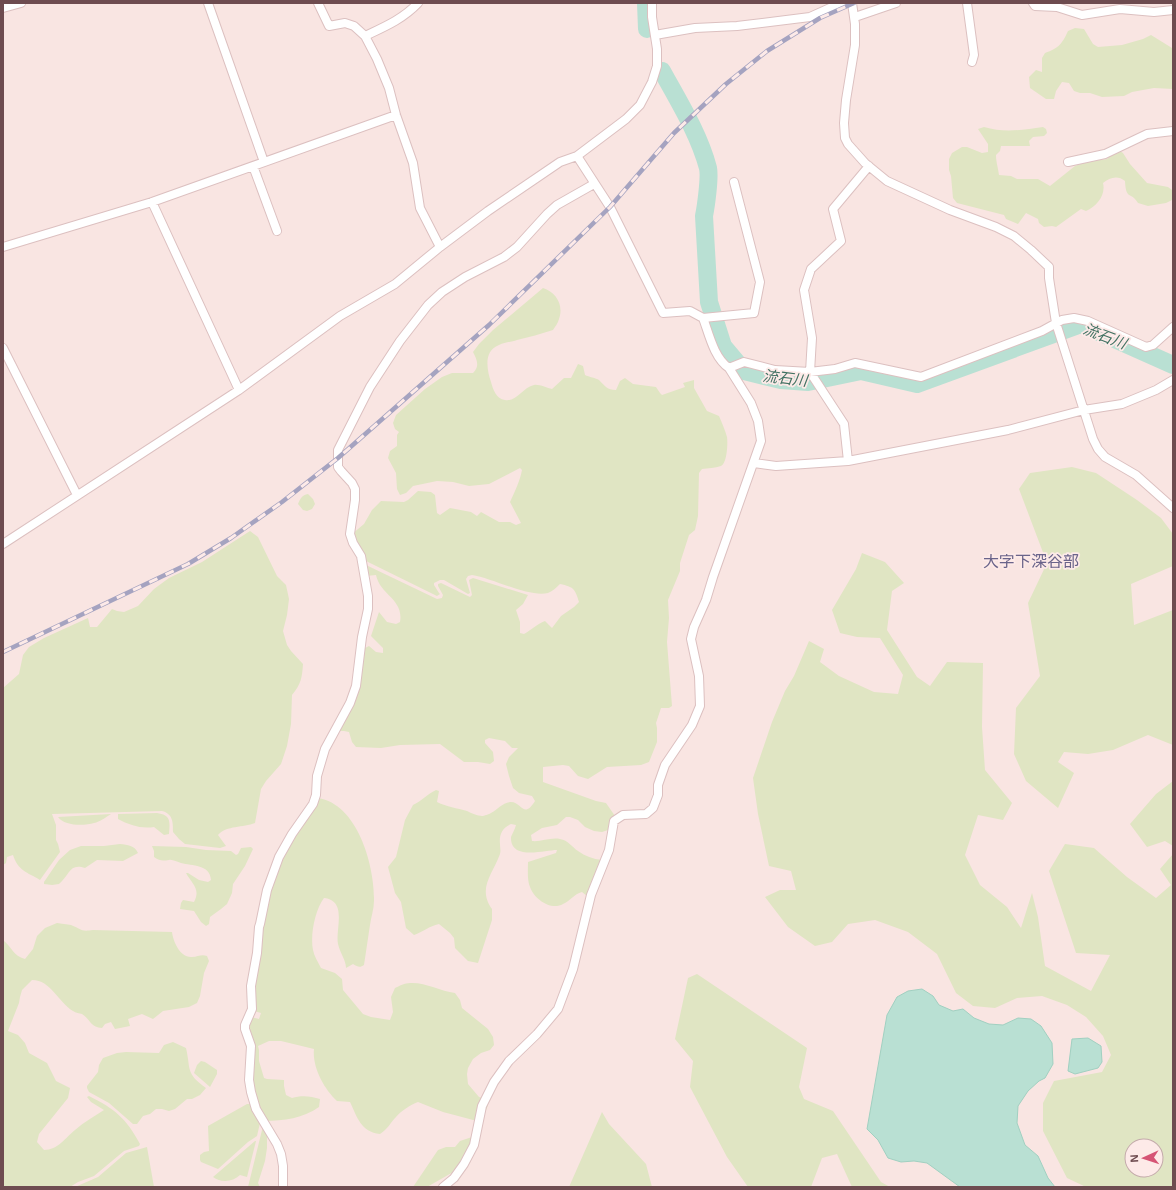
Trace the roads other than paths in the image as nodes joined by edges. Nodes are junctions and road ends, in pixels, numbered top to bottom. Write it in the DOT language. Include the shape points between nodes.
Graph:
graph roads {
  1 [pos="21,3"];
  2 [pos="208,3"];
  3 [pos="318,3"];
  4 [pos="418,3"];
  5 [pos="652,3"];
  6 [pos="841,3"];
  7 [pos="852,3"];
  8 [pos="896,3"];
  9 [pos="967,3"];
  10 [pos="1033,3"];
  11 [pos="3,8"];
  12 [pos="1173,10"];
  13 [pos="854,18"];
  14 [pos="655,35"];
  15 [pos="365,36"];
  16 [pos="972,62"];
  17 [pos="396,115"];
  18 [pos="1173,131"];
  19 [pos="577,156"];
  20 [pos="264,162"];
  21 [pos="1068,162"];
  22 [pos="253,166"];
  23 [pos="869,166"];
  24 [pos="734,182"];
  25 [pos="594,184"];
  26 [pos="152,202"];
  27 [pos="276,231"];
  28 [pos="3,247"];
  29 [pos="440,247"];
  30 [pos="703,318"];
  31 [pos="1056,323"];
  32 [pos="1173,327"];
  33 [pos="3,348"];
  34 [pos="729,368"];
  35 [pos="810,372"];
  36 [pos="1173,380"];
  37 [pos="239,390"];
  38 [pos="1084,410"];
  39 [pos="848,461"];
  40 [pos="754,463"];
  41 [pos="77,495"];
  42 [pos="1173,508"];
  43 [pos="3,544"];
  44 [pos="282,1187"];
  45 [pos="443,1187"];
  1 -- 11 [label="street"];
  2 -- 20 [label="street"];
  3 -- 15 [label="street" via="329,26 345,23 354,26"];
  4 -- 15 [label="street" via="397,20"];
  5 -- 14 [label="street"];
  6 -- 14 [label="street" via="810,17 737,26 695,28"];
  7 -- 13 [label="street"];
  8 -- 13 [label="street"];
  9 -- 16 [label="street" via="974,55"];
  10 -- 12 [label="street" via="1035,6 1057,7 1082,15 1120,9 1154,12"];
  13 -- 23 [label="street" via="856,45 846,100 844,131 848,144"];
  14 -- 19 [label="street" via="657,66 640,105 626,119"];
  15 -- 17 [label="street" via="378,59"];
  17 -- 20 [label="street"];
  17 -- 29 [label="street" via="413,163 420,208"];
  18 -- 21 [label="street" via="1147,134 1105,154"];
  19 -- 25 [label="street"];
  19 -- 29 [label="street" via="560,162"];
  20 -- 22 [label="street"];
  22 -- 26 [label="street"];
  22 -- 27 [label="street"];
  23 -- 31 [label="street" via="887,181 1014,236 1031,250 1049,267"];
  23 -- 35 [label="street" via="833,209 841,241 811,269 804,290 812,338"];
  24 -- 30 [label="street" via="760,282 754,313"];
  25 -- 30 [label="street" via="610,207 663,313 690,311"];
  25 -- 44 [label="street" via="557,205 504,257 465,277 428,305 370,387 338,450 338,467 355,489 350,534 361,556 368,596 356,686 350,703 325,749 317,776 313,804 279,857 268,890 259,927 251,986 252,1013 245,1025 251,1046 251,1092 256,1109 281,1154"];
  26 -- 28 [label="street"];
  26 -- 37 [label="street"];
  29 -- 37 [label="street" via="395,284 340,316"];
  30 -- 34 [label="street" via="715,350"];
  31 -- 32 [label="street" via="1074,318 1088,321 1146,347 1153,345"];
  31 -- 35 [label="street" via="1042,331 921,377 855,362 835,369"];
  31 -- 38 [label="street"];
  33 -- 41 [label="street"];
  34 -- 35 [label="street" via="744,362 775,370"];
  34 -- 40 [label="street" via="751,403 758,421 761,441"];
  35 -- 39 [label="street" via="844,424"];
  36 -- 38 [label="street" via="1122,404"];
  37 -- 41 [label="street"];
  38 -- 39 [label="street" via="1008,430"];
  38 -- 42 [label="street" via="1098,450 1105,457 1136,475"];
  39 -- 40 [label="street" via="776,466"];
  40 -- 45 [label="street" via="694,627 692,640 699,676 700,706 692,725 665,765 653,808 646,814 623,815 614,821 609,850 591,895 573,969 558,1009 509,1061 494,1082 482,1106 474,1145 454,1178"];
  41 -- 43 [label="street"];
}
